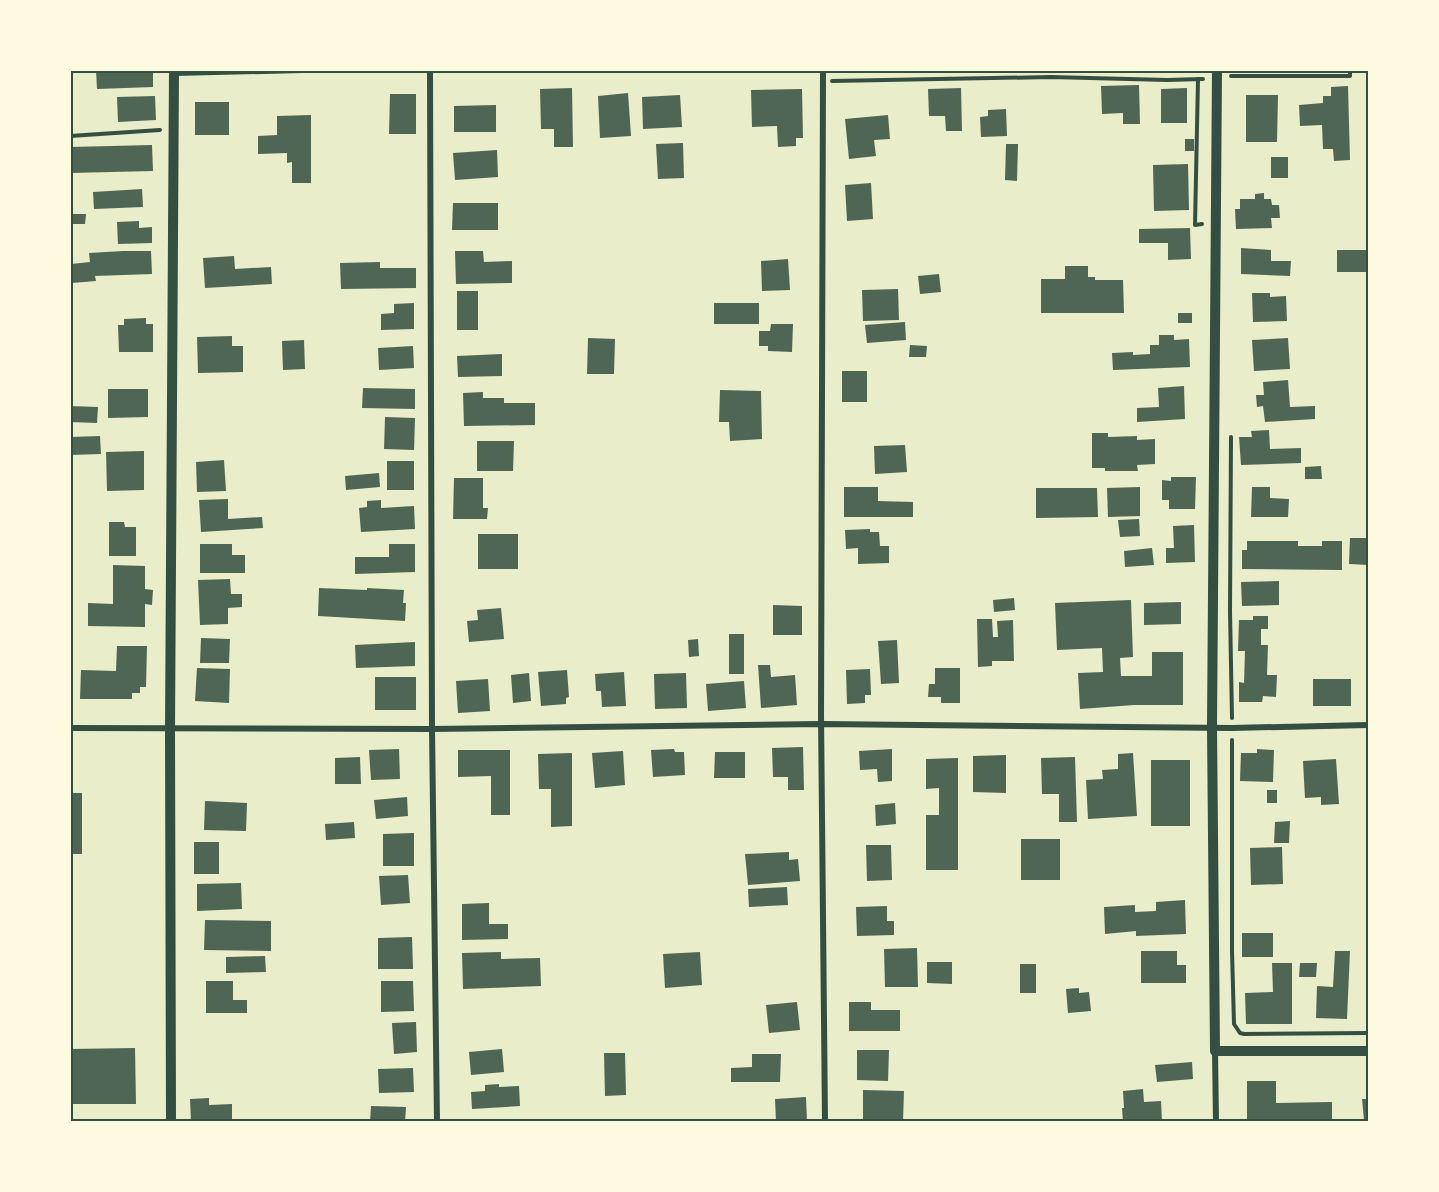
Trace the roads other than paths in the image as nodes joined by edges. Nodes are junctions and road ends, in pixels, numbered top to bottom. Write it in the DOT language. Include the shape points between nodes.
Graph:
graph roads {
  1 [pos="303,70"];
  2 [pos="430,70"];
  3 [pos="824,70"];
  4 [pos="174,72"];
  5 [pos="1217,75"];
  6 [pos="821,724"];
  7 [pos="1368,725"];
  8 [pos="1212,727"];
  9 [pos="70,728"];
  10 [pos="170,729"];
  11 [pos="432,729"];
  12 [pos="1368,1050"];
  13 [pos="1215,1051"];
  14 [pos="171,1122"];
  15 [pos="437,1122"];
  16 [pos="825,1122"];
  17 [pos="1216,1122"];
  1 -- 4 [label="street"];
  2 -- 11 [label="street"];
  3 -- 6 [label="street"];
  4 -- 10 [label="street"];
  5 -- 8 [label="street"];
  6 -- 8 [label="street"];
  6 -- 11 [label="street"];
  6 -- 16 [label="street"];
  7 -- 8 [label="street"];
  8 -- 13 [label="street"];
  9 -- 10 [label="street"];
  10 -- 11 [label="street"];
  10 -- 14 [label="street"];
  11 -- 15 [label="street"];
  12 -- 13 [label="street"];
  13 -- 17 [label="street"];
}
